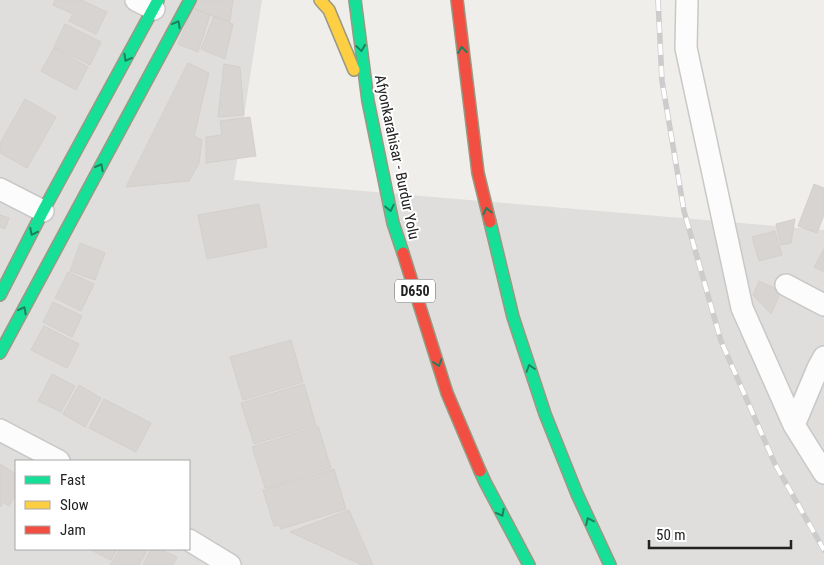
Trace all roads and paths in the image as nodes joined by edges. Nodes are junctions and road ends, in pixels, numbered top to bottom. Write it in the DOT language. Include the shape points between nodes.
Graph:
graph roads {
  1 [pos="190,0"];
  2 [pos="320,0"];
  3 [pos="354,0"];
  4 [pos="458,0"];
  5 [pos="687,0"];
  6 [pos="149,3"];
  7 [pos="368,101"];
  8 [pos="0,189"];
  9 [pos="43,211"];
  10 [pos="786,284"];
  11 [pos="0,295"];
  12 [pos="824,305"];
  13 [pos="0,353"];
  14 [pos="824,357"];
  15 [pos="794,425"];
  16 [pos="0,430"];
  17 [pos="57,460"];
  18 [pos="824,473"];
  19 [pos="190,541"];
  20 [pos="230,565"];
  21 [pos="529,565"];
  22 [pos="610,565"];
  13 -- 1 [label="main road, one-way"];
  2 -- 7 [label="main road" via="329,10"];
  3 -- 7 [label="main road, Afyonkarahisar - Burdur Yolu / D650, one-way"];
  22 -- 4 [label="main road, one-way" via="545,414 513,317 478,173"];
  5 -- 15 [label="street" via="686,48 742,308"];
  6 -- 9 [label="main road, one-way"];
  7 -- 21 [label="main road, Afyonkarahisar - Burdur Yolu / D650, one-way" via="393,223 447,393 485,482"];
  8 -- 9 [label="street"];
  9 -- 11 [label="main road, one-way"];
  10 -- 12 [label="street"];
  14 -- 15 [label="street"];
  15 -- 18 [label="street"];
  16 -- 17 [label="street"];
  19 -- 20 [label="street"];
}
